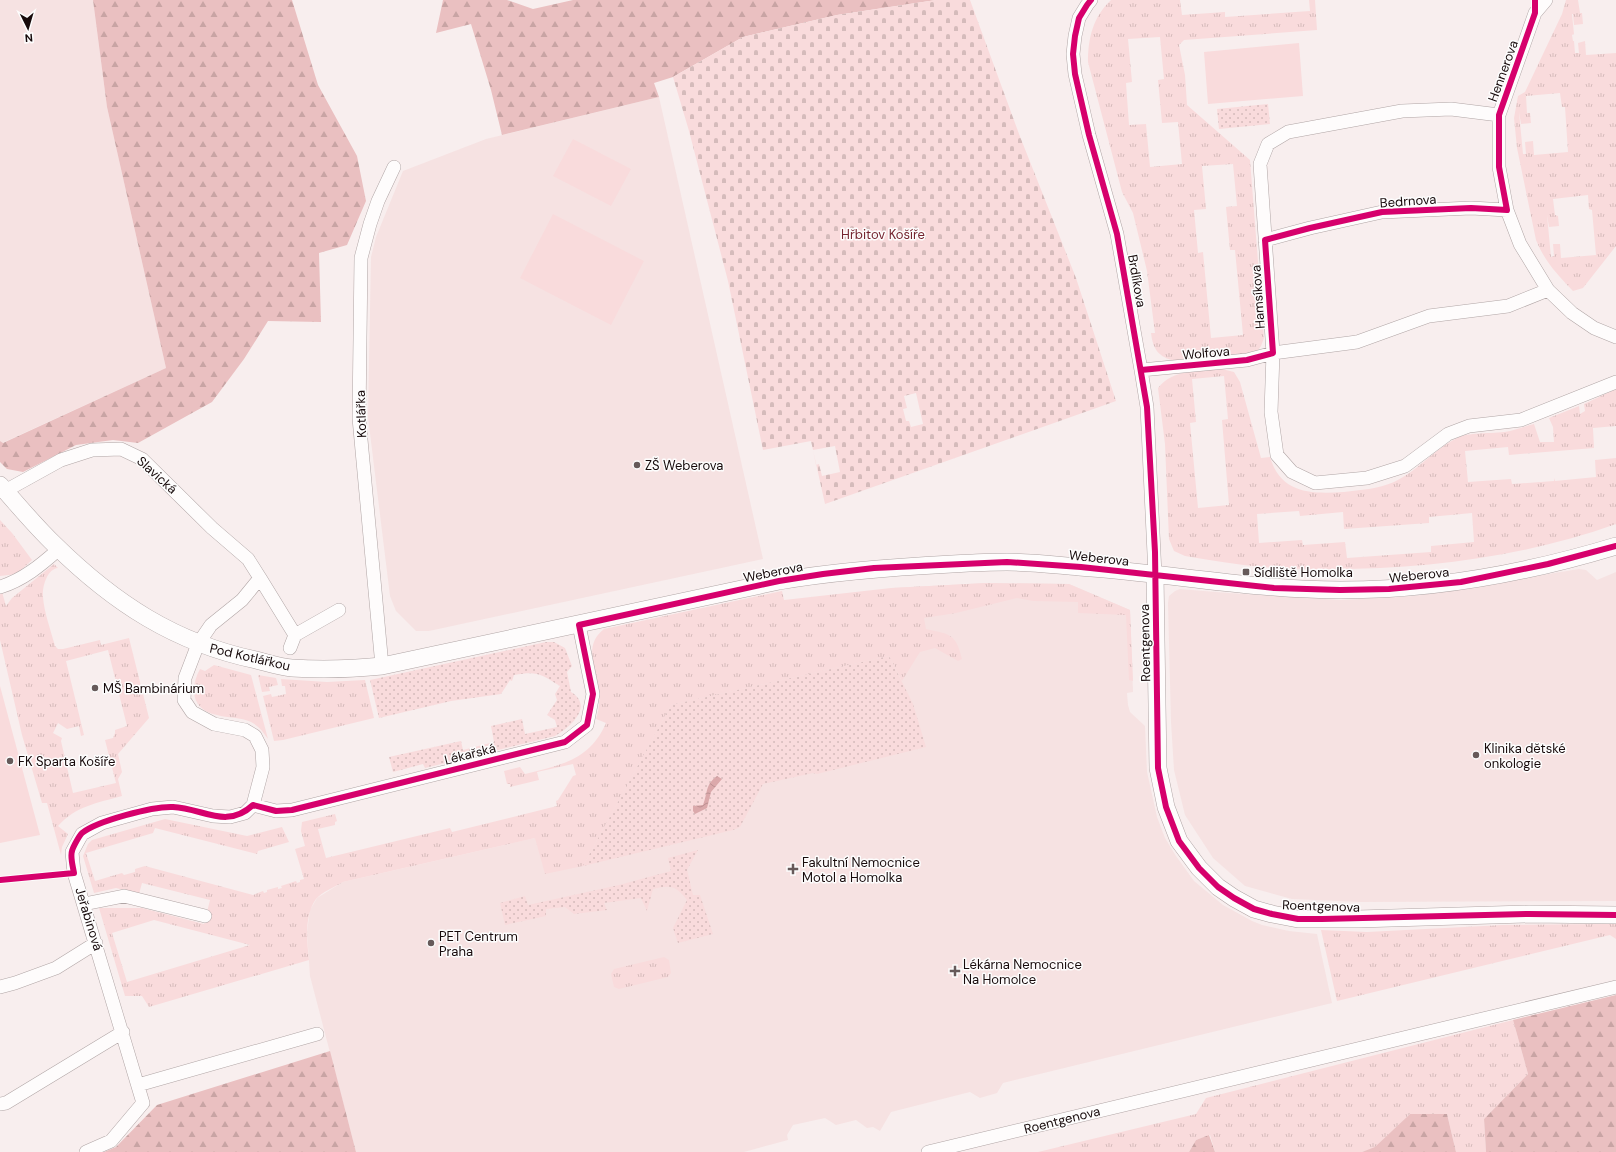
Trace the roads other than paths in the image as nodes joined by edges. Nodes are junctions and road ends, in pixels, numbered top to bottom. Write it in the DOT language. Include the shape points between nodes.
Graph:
graph roads {
  1 [pos="1091,0"];
  2 [pos="1535,0"];
  3 [pos="1546,0"];
  4 [pos="1535,13"];
  5 [pos="1499,115"];
  6 [pos="394,167"];
  7 [pos="1507,210"];
  8 [pos="1265,240"];
  9 [pos="1548,290"];
  10 [pos="1616,337"];
  11 [pos="1273,353"];
  12 [pos="1141,370"];
  13 [pos="1615,380"];
  14 [pos="3,488"];
  15 [pos="1616,546"];
  16 [pos="59,549"];
  17 [pos="1155,575"];
  18 [pos="260,578"];
  19 [pos="0,587"];
  20 [pos="339,610"];
  21 [pos="579,625"];
  22 [pos="295,635"];
  23 [pos="198,644"];
  24 [pos="290,648"];
  25 [pos="382,666"];
  26 [pos="253,805"];
  27 [pos="84,904"];
  28 [pos="1616,915"];
  29 [pos="205,916"];
  30 [pos="96,943"];
  31 [pos="0,987"];
  32 [pos="1616,987"];
  33 [pos="123,1032"];
  34 [pos="317,1034"];
  35 [pos="138,1085"];
  36 [pos="0,1104"];
  37 [pos="86,1152"];
  38 [pos="928,1152"];
  1 -- 12 [label="street, Brdlíkova" via="1080,18 1075,36 1075,74 1117,234"];
  2 -- 4 [label="street"];
  3 -- 4 [label="street, Hennerova"];
  4 -- 5 [label="street, Hennerova"];
  5 -- 7 [label="street, Hennerova" via="1499,167"];
  5 -- 8 [label="street, Hamsíkova" via="1451,109 1402,111 1288,132 1268,144 1260,164"];
  6 -- 25 [label="street, Kotlářka" via="378,201 362,258 359,418"];
  7 -- 8 [label="street, Bedrnova" via="1471,208 1382,212"];
  7 -- 9 [label="street, Hennerova" via="1520,244"];
  8 -- 11 [label="street, Hamsíkova"];
  9 -- 10 [label="street, Hennerova" via="1572,314 1594,328"];
  9 -- 11 [label="street, Wolfova" via="1508,306 1429,316 1357,342"];
  11 -- 12 [label="street, Wolfova" via="1247,360"];
  11 -- 13 [label="street, Hamsíkova" via="1271,412 1277,455 1292,472 1315,483 1367,478 1405,466 1448,434 1469,426 1521,420"];
  12 -- 17 [label="street, Brdlíkova" via="1147,415"];
  14 -- 16 [label="street, Pod Kotlářkou"];
  14 -- 18 [label="street, Slavická" via="61,460 92,450 121,449 142,459 212,528 248,559"];
  15 -- 17 [label="street, Weberova" via="1548,564 1468,580 1389,589 1274,588"];
  16 -- 19 [label="street" via="36,569"];
  16 -- 23 [label="street, Pod Kotlářkou" via="130,609"];
  17 -- 21 [label="street, Weberova" via="1007,562 874,568 779,581"];
  17 -- 28 [label="street, Roentgenova" via="1158,768 1166,807 1179,841 1199,868 1218,887 1254,909 1298,918"];
  18 -- 22 [label="street, Slavická"];
  18 -- 23 [label="street" via="242,600 210,625"];
  20 -- 22 [label="street"];
  21 -- 25 [label="street, Pod Kotlářkou"];
  21 -- 26 [label="street, Lékařská" via="593,694 587,725 565,742 292,810 276,811"];
  22 -- 24 [label="street"];
  23 -- 25 [label="street, Pod Kotlářkou" via="291,668 344,670"];
  23 -- 26 [label="street" via="185,678 184,700 192,712 214,724 245,730 256,736 262,750 263,766"];
  26 -- 27 [label="street, Jeřabinová" via="245,813 230,817 173,807 152,809 102,823 82,834 72,852 74,873"];
  27 -- 29 [label="street" via="124,896"];
  27 -- 30 [label="street, Jeřabinová"];
  30 -- 31 [label="street" via="56,968"];
  30 -- 33 [label="street, Jeřabinová"];
  32 -- 38 [label="street, Roentgenova"];
  33 -- 35 [label="street, Jeřabinová"];
  33 -- 36 [label="street" via="6,1103"];
  34 -- 35 [label="street"];
  35 -- 37 [label="street, Jeřabinová" via="143,1103 111,1141"];
}
